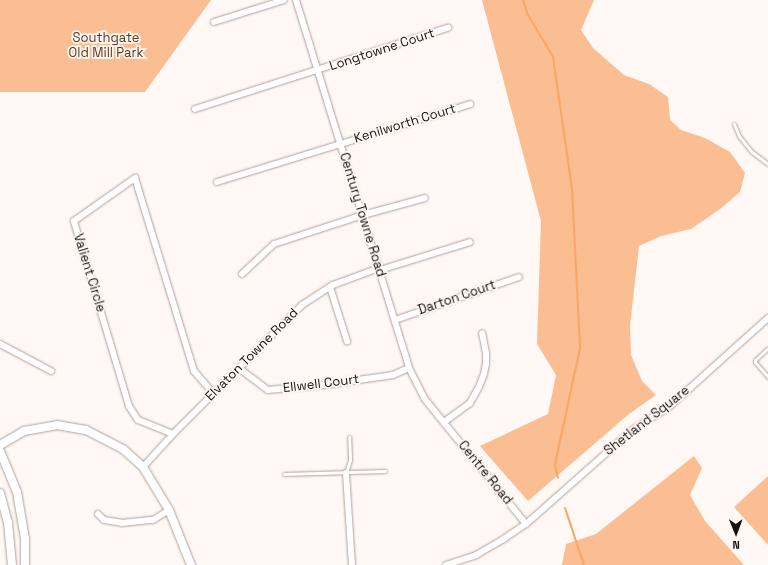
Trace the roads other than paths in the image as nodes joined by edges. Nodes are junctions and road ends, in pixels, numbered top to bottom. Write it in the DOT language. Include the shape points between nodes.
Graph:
graph roads {
  1 [pos="284,0"];
  2 [pos="296,0"];
  3 [pos="214,22"];
  4 [pos="448,28"];
  5 [pos="317,71"];
  6 [pos="470,104"];
  7 [pos="195,109"];
  8 [pos="734,124"];
  9 [pos="340,144"];
  10 [pos="768,164"];
  11 [pos="217,182"];
  12 [pos="425,198"];
  13 [pos="363,215"];
  14 [pos="470,242"];
  15 [pos="379,269"];
  16 [pos="242,274"];
  17 [pos="519,277"];
  18 [pos="330,287"];
  19 [pos="768,318"];
  20 [pos="395,320"];
  21 [pos="482,333"];
  22 [pos="347,340"];
  23 [pos="0,344"];
  24 [pos="768,348"];
  25 [pos="240,368"];
  26 [pos="409,368"];
  27 [pos="51,371"];
  28 [pos="768,377"];
  29 [pos="213,394"];
  30 [pos="444,422"];
  31 [pos="173,434"];
  32 [pos="349,437"];
  33 [pos="0,445"];
  34 [pos="0,451"];
  35 [pos="143,467"];
  36 [pos="385,471"];
  37 [pos="346,473"];
  38 [pos="284,474"];
  39 [pos="0,493"];
  40 [pos="169,510"];
  41 [pos="98,514"];
  42 [pos="526,524"];
  43 [pos="12,565"];
  44 [pos="25,565"];
  45 [pos="191,565"];
  46 [pos="352,565"];
  47 [pos="446,565"];
  1 -- 3 [label="street"];
  2 -- 5 [label="street, Century Towne Road"];
  4 -- 5 [label="street, Longtowne Court"];
  5 -- 7 [label="street, Longtowne Court"];
  5 -- 9 [label="street, Century Towne Road"];
  6 -- 9 [label="street, Kenilworth Court"];
  8 -- 10 [label="lane" via="748,147"];
  9 -- 11 [label="street, Kenilworth Court"];
  9 -- 13 [label="street, Century Towne Road"];
  12 -- 13 [label="street"];
  13 -- 15 [label="street, Century Towne Road"];
  13 -- 16 [label="street" via="274,244"];
  14 -- 15 [label="street, Elvaton Towne Road"];
  15 -- 18 [label="street, Elvaton Towne Road"];
  15 -- 20 [label="street, Century Towne Road"];
  17 -- 20 [label="street, Darton Court"];
  18 -- 22 [label="street"];
  18 -- 25 [label="street, Elvaton Towne Road" via="302,305"];
  19 -- 42 [label="street, Shetland Square" via="670,406 631,431"];
  20 -- 26 [label="street, Century Towne Road"];
  21 -- 30 [label="street" via="486,353 482,380 470,404"];
  23 -- 27 [label="street"];
  24 -- 28 [label="lane" via="755,360"];
  25 -- 26 [label="street, Ellwell Court" via="268,390 393,375"];
  25 -- 29 [label="street, Elvaton Towne Road"];
  26 -- 30 [label="street, Century Towne Road" via="424,398"];
  29 -- 31 [label="street, Elvaton Towne Road"];
  29 -- 31 [label="street, Valient Circle" via="194,371 135,178 74,221 129,406 138,420"];
  30 -- 42 [label="street, Centre Road"];
  31 -- 35 [label="street, Elvaton Towne Road"];
  32 -- 37 [label="lane" via="350,460"];
  33 -- 35 [label="street" via="24,431 57,425 86,430 123,449"];
  34 -- 44 [label="street" via="17,492 25,539"];
  35 -- 40 [label="street"];
  36 -- 37 [label="lane"];
  37 -- 38 [label="lane"];
  37 -- 46 [label="street"];
  39 -- 43 [label="street" via="8,522"];
  40 -- 41 [label="street" via="153,520 122,524 104,520"];
  40 -- 45 [label="street"];
  42 -- 47 [label="street, Shetland Square" via="476,555"];
}
